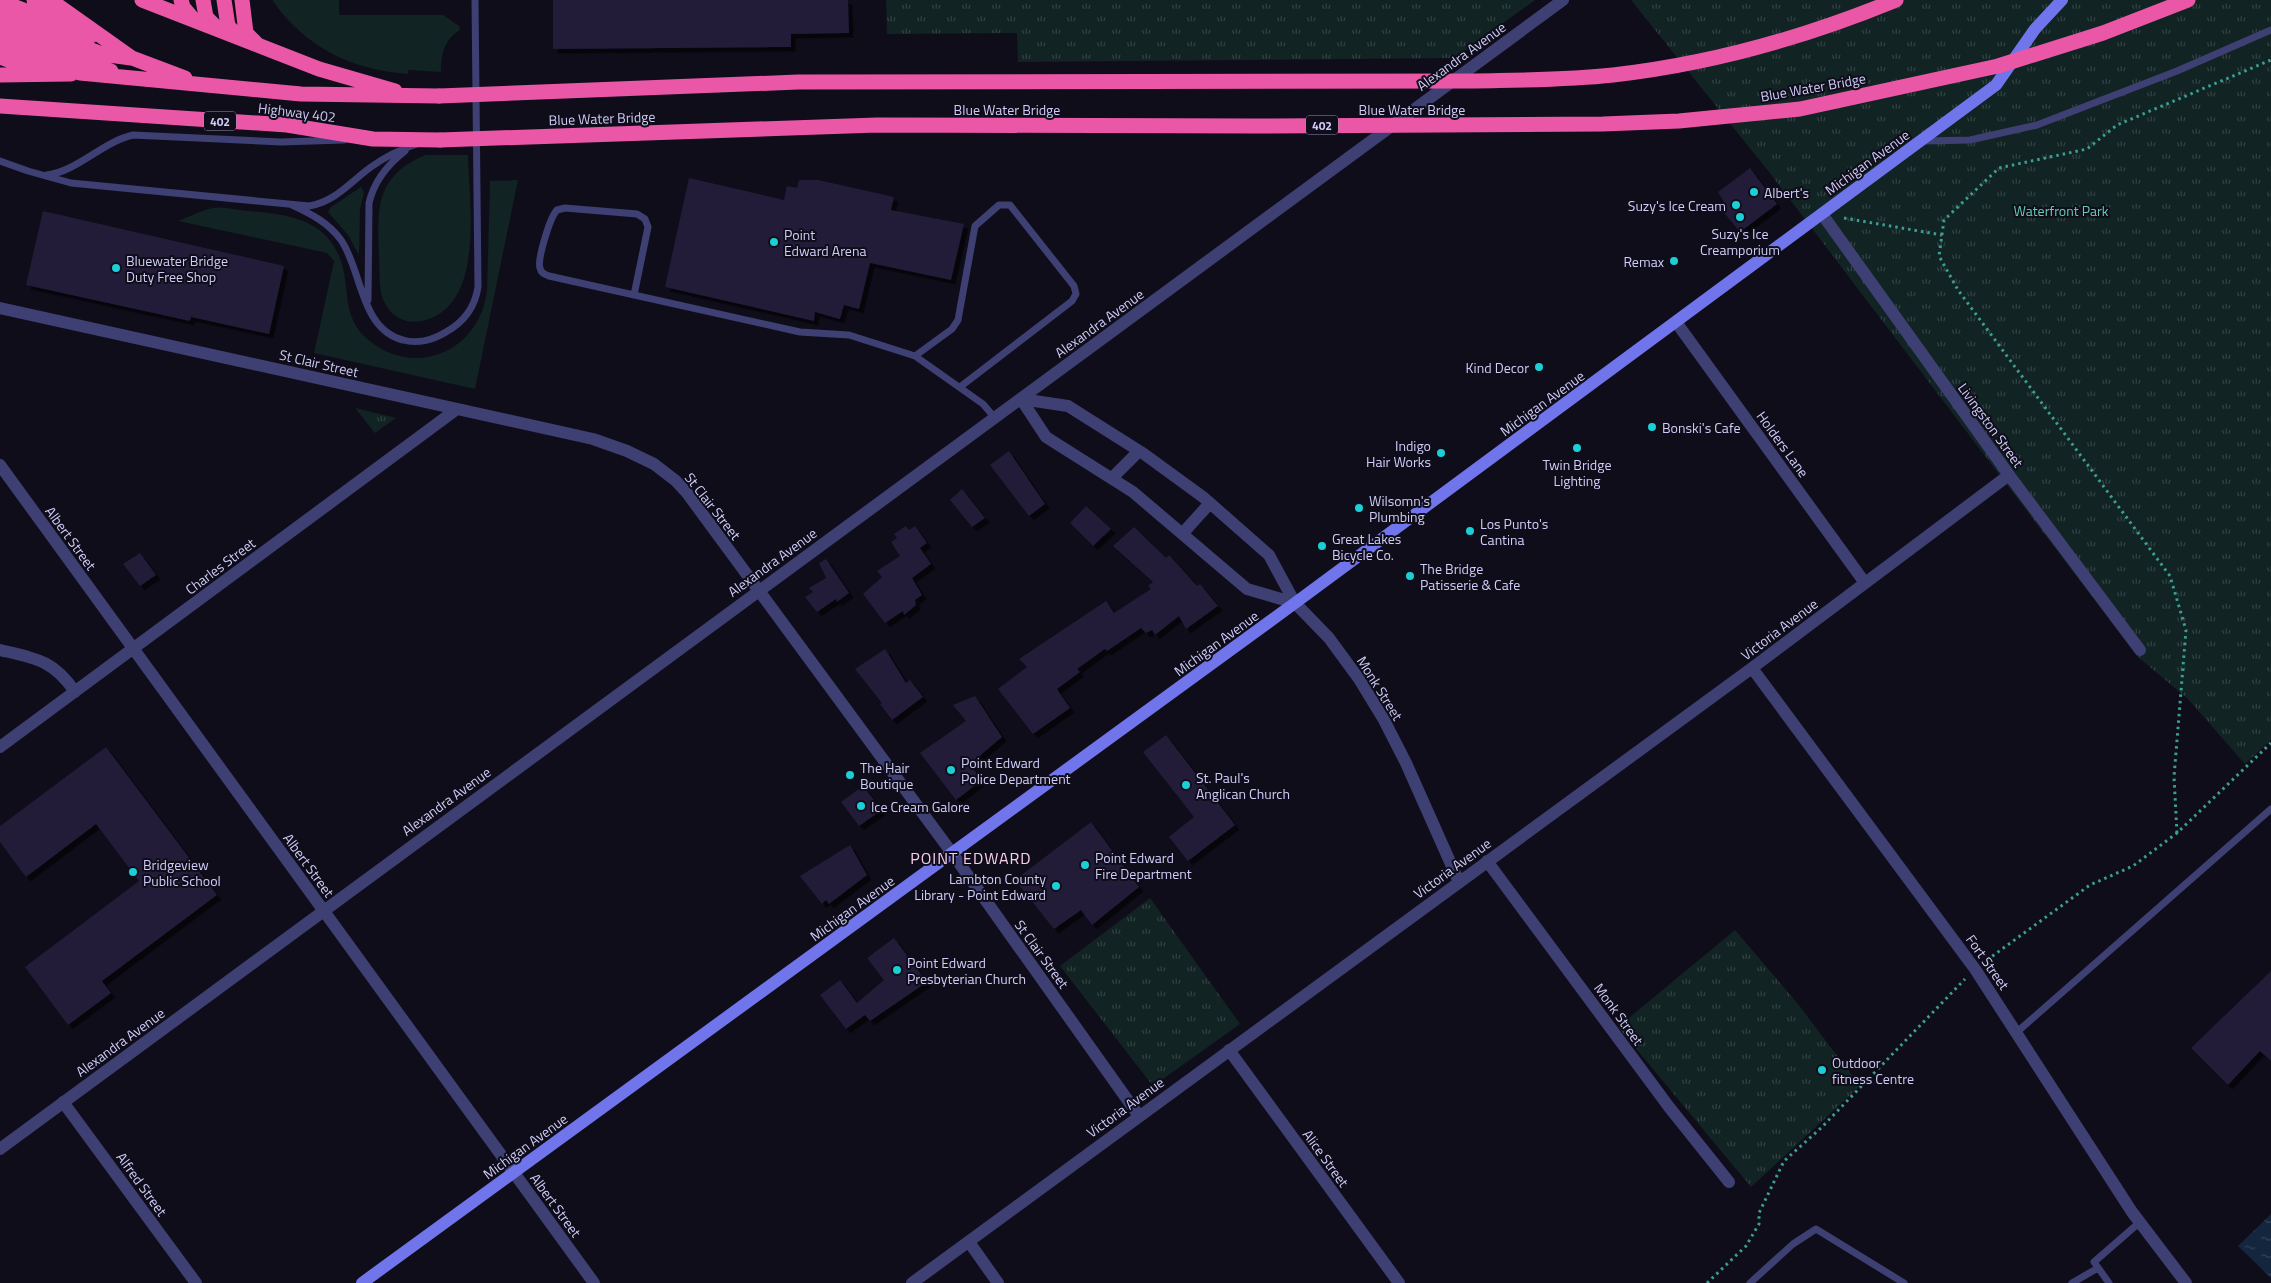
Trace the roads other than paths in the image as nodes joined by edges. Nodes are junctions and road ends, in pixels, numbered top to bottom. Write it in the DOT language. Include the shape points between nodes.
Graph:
graph roads {
  1 [pos="34,0"];
  2 [pos="50,0"];
  3 [pos="203,0"];
  4 [pos="224,0"];
  5 [pos="242,0"];
  6 [pos="474,0"];
  7 [pos="1562,0"];
  8 [pos="1896,0"];
  9 [pos="2062,0"];
  10 [pos="2188,0"];
  11 [pos="0,1"];
  12 [pos="152,1"];
  13 [pos="178,6"];
  14 [pos="69,14"];
  15 [pos="0,15"];
  16 [pos="0,29"];
  17 [pos="219,30"];
  18 [pos="2271,30"];
  19 [pos="240,38"];
  20 [pos="0,43"];
  21 [pos="111,43"];
  22 [pos="258,45"];
  23 [pos="0,57"];
  24 [pos="132,58"];
  25 [pos="0,71"];
  26 [pos="80,73"];
  27 [pos="52,74"];
  28 [pos="0,75"];
  29 [pos="17,75"];
  30 [pos="129,78"];
  31 [pos="203,85"];
  32 [pos="416,97"];
  33 [pos="0,106"];
  34 [pos="373,139"];
  35 [pos="1921,141"];
  36 [pos="427,142"];
  37 [pos="0,161"];
  38 [pos="41,175"];
  39 [pos="292,205"];
  40 [pos="1822,214"];
  41 [pos="634,295"];
  42 [pos="0,308"];
  43 [pos="370,310"];
  44 [pos="1676,322"];
  45 [pos="915,356"];
  46 [pos="960,388"];
  47 [pos="1020,399"];
  48 [pos="457,409"];
  49 [pos="995,418"];
  50 [pos="1138,451"];
  51 [pos="0,465"];
  52 [pos="2009,475"];
  53 [pos="1112,478"];
  54 [pos="1210,503"];
  55 [pos="1184,533"];
  56 [pos="1865,583"];
  57 [pos="759,590"];
  58 [pos="1295,603"];
  59 [pos="134,649"];
  60 [pos="0,650"];
  61 [pos="2140,650"];
  62 [pos="1752,668"];
  63 [pos="76,692"];
  64 [pos="0,747"];
  65 [pos="2271,809"];
  66 [pos="952,853"];
  67 [pos="1487,861"];
  68 [pos="1459,882"];
  69 [pos="323,910"];
  70 [pos="2017,1032"];
  71 [pos="1229,1050"];
  72 [pos="64,1102"];
  73 [pos="1139,1116"];
  74 [pos="0,1148"];
  75 [pos="514,1172"];
  76 [pos="1729,1182"];
  77 [pos="2140,1222"];
  78 [pos="968,1242"];
  79 [pos="2098,1268"];
  80 [pos="196,1283"];
  81 [pos="362,1283"];
  82 [pos="594,1283"];
  83 [pos="912,1283"];
  84 [pos="998,1283"];
  85 [pos="1399,1283"];
  86 [pos="1750,1283"];
  87 [pos="1904,1283"];
  88 [pos="2072,1283"];
  89 [pos="2109,1283"];
  90 [pos="2186,1283"];
  1 -- 14 [label="highway"];
  2 -- 14 [label="highway"];
  3 -- 17 [label="highway" via="206,17"];
  4 -- 19 [label="highway" via="228,26"];
  5 -- 22 [label="highway" via="246,33"];
  6 -- 43 [label="lane" via="478,287 474,303 454,327 437,337 416,342 399,339 384,330"];
  7 -- 47 [label="street, Alexandra Avenue"];
  8 -- 32 [label="highway, Blue Water Bridge, bridge" via="1812,32 1763,46 1663,67 1574,78 798,82"];
  9 -- 35 [label="street, Michigan Avenue" via="2035,29 1996,85"];
  10 -- 36 [label="highway, Blue Water Bridge / 402, bridge" via="2103,33 1998,66 1800,109 1688,120 1526,124 877,125"];
  11 -- 21 [label="highway"];
  12 -- 13 [label="highway"];
  13 -- 17 [label="highway" via="183,7 195,21"];
  14 -- 21 [label="highway"];
  15 -- 24 [label="highway" via="102,54"];
  16 -- 30 [label="highway"];
  17 -- 19 [label="highway"];
  18 -- 35 [label="lane" via="2177,71 2037,125 1970,140"];
  19 -- 22 [label="highway"];
  20 -- 26 [label="highway"];
  21 -- 24 [label="highway"];
  22 -- 32 [label="highway" via="319,69"];
  23 -- 27 [label="highway"];
  24 -- 31 [label="highway"];
  25 -- 29 [label="highway"];
  26 -- 27 [label="highway"];
  26 -- 30 [label="highway"];
  27 -- 29 [label="highway"];
  28 -- 29 [label="highway"];
  30 -- 31 [label="highway"];
  31 -- 32 [label="highway" via="301,94"];
  33 -- 34 [label="highway, Highway 402 / 402" via="286,125"];
  34 -- 36 [label="highway, Highway 402 / 402"];
  34 -- 38 [label="lane" via="281,142 133,135 116,140 62,171"];
  35 -- 40 [label="street, Michigan Avenue"];
  36 -- 39 [label="lane" via="378,162 326,202"];
  36 -- 43 [label="lane" via="385,169 372,190 369,203"];
  37 -- 38 [label="lane"];
  38 -- 39 [label="lane" via="70,183"];
  39 -- 43 [label="lane" via="321,220 342,241"];
  40 -- 44 [label="street, Michigan Avenue"];
  40 -- 52 [label="street, Livingston Street"];
  41 -- 41 [label="lane" via="648,227 645,218 565,208 556,210 539,263 541,271 549,276"];
  41 -- 45 [label="lane" via="800,332 849,336"];
  42 -- 48 [label="street, St Clair Street"];
  44 -- 56 [label="street, Holders Lane"];
  44 -- 58 [label="street, Michigan Avenue"];
  45 -- 46 [label="lane"];
  45 -- 46 [label="lane" via="952,330 958,320 975,226 999,205 1010,205 1074,286 1076,294 1072,301"];
  46 -- 49 [label="lane" via="983,404"];
  47 -- 49 [label="street, Alexandra Avenue"];
  47 -- 50 [label="street, Monk Street" via="1068,406"];
  47 -- 53 [label="street, Monk Street" via="1046,437"];
  48 -- 57 [label="street, St Clair Street" via="593,439 654,464 688,494"];
  48 -- 59 [label="street, Charles Street"];
  49 -- 57 [label="street, Alexandra Avenue"];
  50 -- 53 [label="street"];
  50 -- 54 [label="street, Monk Street"];
  51 -- 59 [label="street, Albert Street"];
  52 -- 56 [label="street, Victoria Avenue"];
  52 -- 61 [label="street, Livingston Street"];
  53 -- 55 [label="street, Monk Street"];
  54 -- 55 [label="street"];
  54 -- 58 [label="street, Monk Street" via="1269,555"];
  55 -- 58 [label="street, Monk Street" via="1247,589"];
  56 -- 62 [label="street, Victoria Avenue"];
  57 -- 66 [label="street, St Clair Street"];
  57 -- 69 [label="street, Alexandra Avenue"];
  58 -- 66 [label="street, Michigan Avenue"];
  58 -- 68 [label="street, Monk Street" via="1329,638 1384,720"];
  59 -- 63 [label="street, Charles Street"];
  59 -- 69 [label="street, Albert Street"];
  60 -- 63 [label="street" via="43,660 62,674"];
  62 -- 67 [label="street, Victoria Avenue"];
  62 -- 70 [label="street, Fort Street" via="1975,969"];
  63 -- 64 [label="street, Charles Street"];
  65 -- 70 [label="lane"];
  66 -- 73 [label="street, St Clair Street"];
  66 -- 75 [label="street, Michigan Avenue"];
  67 -- 68 [label="street, Victoria Avenue"];
  67 -- 76 [label="street, Monk Street" via="1668,1107"];
  68 -- 71 [label="street, Victoria Avenue"];
  69 -- 72 [label="street, Alexandra Avenue"];
  69 -- 75 [label="street, Albert Street"];
  70 -- 77 [label="street, Fort Street"];
  71 -- 73 [label="street, Victoria Avenue"];
  71 -- 85 [label="street, Alice Street"];
  72 -- 74 [label="street, Alexandra Avenue"];
  72 -- 80 [label="street, Alfred Street"];
  73 -- 78 [label="street, Victoria Avenue"];
  75 -- 81 [label="street, Michigan Avenue"];
  75 -- 82 [label="street, Albert Street"];
  77 -- 79 [label="lane" via="2094,1262"];
  77 -- 90 [label="street, Fort Street"];
  78 -- 83 [label="street, Victoria Avenue"];
  78 -- 84 [label="street"];
  79 -- 88 [label="lane"];
  79 -- 89 [label="lane"];
  86 -- 87 [label="lane" via="1793,1244 1816,1229"];
}
